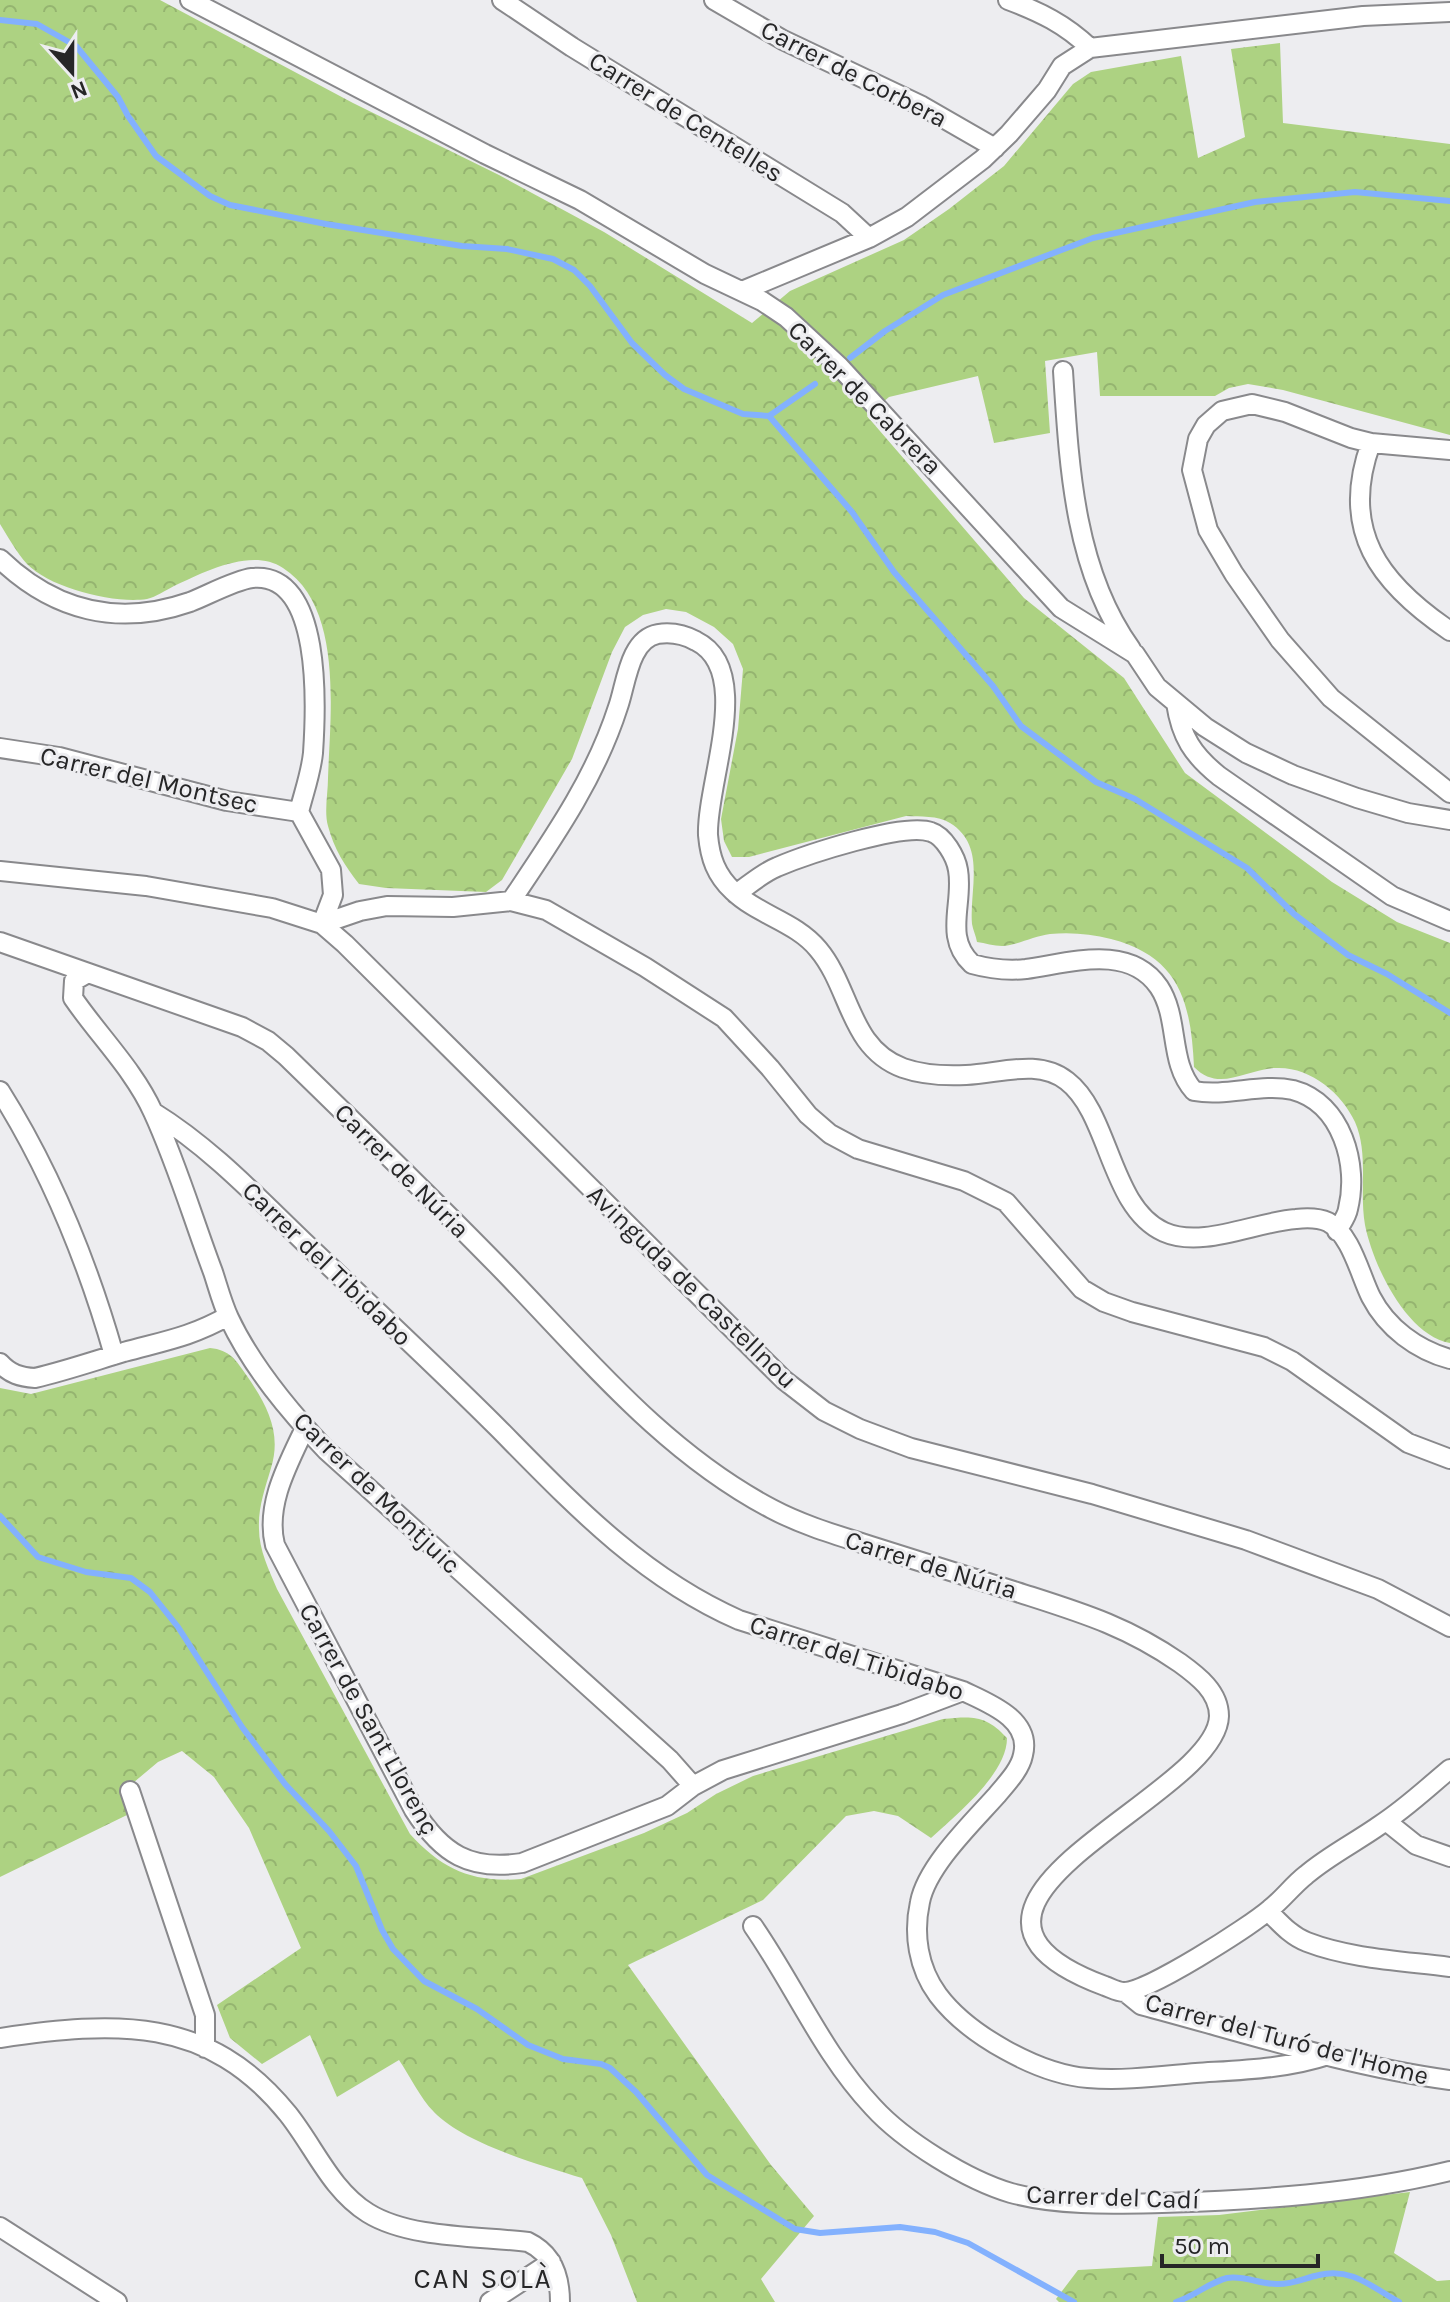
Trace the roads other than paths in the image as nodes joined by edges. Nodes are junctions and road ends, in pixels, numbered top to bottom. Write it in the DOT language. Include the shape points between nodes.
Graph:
graph roads {
  1 [pos="190,0"];
  2 [pos="502,0"];
  3 [pos="714,0"];
  4 [pos="1008,0"];
  5 [pos="1450,12"];
  6 [pos="1090,48"];
  7 [pos="995,148"];
  8 [pos="869,238"];
  9 [pos="742,291"];
  10 [pos="1063,371"];
  11 [pos="1371,443"];
  12 [pos="1450,450"];
  13 [pos="0,559"];
  14 [pos="1450,631"];
  15 [pos="1135,654"];
  16 [pos="1176,703"];
  17 [pos="0,748"];
  18 [pos="1450,793"];
  19 [pos="299,812"];
  20 [pos="1450,820"];
  21 [pos="0,871"];
  22 [pos="736,894"];
  23 [pos="511,901"];
  24 [pos="1450,921"];
  25 [pos="322,924"];
  26 [pos="0,942"];
  27 [pos="88,973"];
  28 [pos="0,1091"];
  29 [pos="153,1112"];
  30 [pos="1337,1231"];
  31 [pos="228,1316"];
  32 [pos="114,1355"];
  33 [pos="1450,1359"];
  34 [pos="0,1363"];
  35 [pos="305,1428"];
  36 [pos="1450,1459"];
  37 [pos="1450,1627"];
  38 [pos="963,1691"];
  39 [pos="1450,1769"];
  40 [pos="693,1786"];
  41 [pos="130,1791"];
  42 [pos="1386,1821"];
  43 [pos="1450,1857"];
  44 [pos="1268,1911"];
  45 [pos="753,1926"];
  46 [pos="1450,1967"];
  47 [pos="1125,1992"];
  48 [pos="0,2038"];
  49 [pos="205,2048"];
  50 [pos="1328,2055"];
  51 [pos="1450,2080"];
  52 [pos="1450,2171"];
  53 [pos="0,2227"];
  54 [pos="551,2262"];
  55 [pos="117,2302"];
  56 [pos="490,2302"];
  57 [pos="560,2302"];
  1 -- 9 [label="street, Carrer de Cabrera" via="580,200"];
  2 -- 8 [label="street, Carrer de Centelles" via="842,213"];
  3 -- 7 [label="street, Carrer de Corbera"];
  4 -- 6 [label="street" via="1045,14"];
  5 -- 6 [label="street" via="1363,16"];
  6 -- 7 [label="street" via="1062,66"];
  7 -- 8 [label="street" via="927,203"];
  8 -- 9 [label="street"];
  9 -- 15 [label="street, Carrer de Cabrera" via="786,317 839,366 1061,608"];
  10 -- 15 [label="street" via="1068,453 1094,581"];
  11 -- 12 [label="street"];
  11 -- 14 [label="street" via="1361,470 1358,507 1374,559 1402,593"];
  11 -- 18 [label="street" via="1285,412 1236,406 1206,425 1192,470 1213,540 1280,640 1331,698"];
  13 -- 19 [label="street" via="48,595 91,612 161,608 252,578 275,582 288,591 302,610 314,687 313,753"];
  15 -- 16 [label="street, Carrer de Cabrera" via="1157,687"];
  16 -- 20 [label="street, Carrer de Cabrera" via="1205,727 1293,775 1408,813"];
  16 -- 24 [label="street" via="1197,758 1219,776 1392,896"];
  17 -- 19 [label="street, Carrer del Montsec" via="59,757 227,801"];
  19 -- 25 [label="street" via="331,870 333,895"];
  21 -- 25 [label="street, Avinguda de Castellnou" via="146,886 296,913"];
  22 -- 23 [label="street" via="718,875 708,831 725,704 721,664 709,648 693,640 657,634 647,638 630,664 591,774"];
  22 -- 30 [label="street" via="822,952 863,1039 880,1057 919,1073 1035,1069 1069,1082 1130,1199 1160,1231 1191,1239 1307,1218 1328,1222"];
  22 -- 30 [label="street" via="774,868 885,835 930,831 942,839 958,870 955,926 959,945 972,964 1005,970 1080,960 1121,961 1153,979 1161,991 1180,1068 1194,1091 1290,1090 1306,1095 1330,1115 1347,1148 1351,1170 1348,1211"];
  23 -- 25 [label="street" via="387,906"];
  23 -- 36 [label="street" via="546,910 585,931 724,1018 830,1134 858,1149 964,1181 1006,1202 1063,1270 1093,1296 1132,1312 1264,1347 1408,1443"];
  25 -- 37 [label="street, Avinguda de Castellnou" via="784,1380 824,1411 911,1448 1246,1540 1378,1589"];
  26 -- 27 [label="street, Carrer de Núria"];
  27 -- 29 [label="street, Carrer de Montjuic" via="74,981 73,998"];
  27 -- 47 [label="street, Carrer de Núria" via="268,1041 494,1262 626,1401 735,1487 821,1530 1115,1624 1206,1684 1219,1714 1211,1740 1184,1769 1059,1872 1033,1908 1033,1930 1045,1952 1101,1985"];
  28 -- 32 [label="street" via="40,1160"];
  29 -- 31 [label="street, Carrer de Montjuic"];
  29 -- 38 [label="street, Carrer del Tibidabo" via="210,1153 590,1521 648,1569 739,1620"];
  30 -- 33 [label="street" via="1390,1322 1411,1343"];
  31 -- 32 [label="street" via="200,1332"];
  31 -- 35 [label="street, Carrer de Montjuic"];
  32 -- 34 [label="street" via="35,1378 9,1372"];
  35 -- 40 [label="street, Carrer de Montjuic"];
  35 -- 40 [label="street, Carrer de Sant Llorenç" via="276,1501 275,1545 414,1810 441,1845 478,1864 522,1863 667,1806"];
  38 -- 40 [label="street, Carrer de Sant Llorenç" via="723,1770"];
  38 -- 50 [label="street, Carrer del Tibidabo" via="1014,1721 1024,1746 1017,1769 942,1861 920,1899 920,1956 937,1994 951,2009 1015,2055 1087,2078 1231,2070"];
  39 -- 42 [label="street"];
  41 -- 49 [label="street" via="205,2015"];
  42 -- 43 [label="street" via="1416,1845"];
  42 -- 44 [label="street" via="1306,1874"];
  44 -- 46 [label="street" via="1306,1942"];
  44 -- 47 [label="street" via="1166,1976"];
  45 -- 52 [label="street, Carrer del Cadí" via="820,2036 874,2108 929,2151 1009,2192 1042,2200 1214,2201 1349,2189"];
  47 -- 50 [label="street, Carrer del Turó de l'Home" via="1141,2005"];
  48 -- 49 [label="street" via="115,2026 167,2034"];
  49 -- 54 [label="street" via="235,2064 273,2098 340,2189 371,2215 428,2233 528,2242 543,2249"];
  50 -- 51 [label="street, Carrer del Turó de l'Home"];
  53 -- 55 [label="street"];
  54 -- 56 [label="street"];
  54 -- 57 [label="street"];
}
